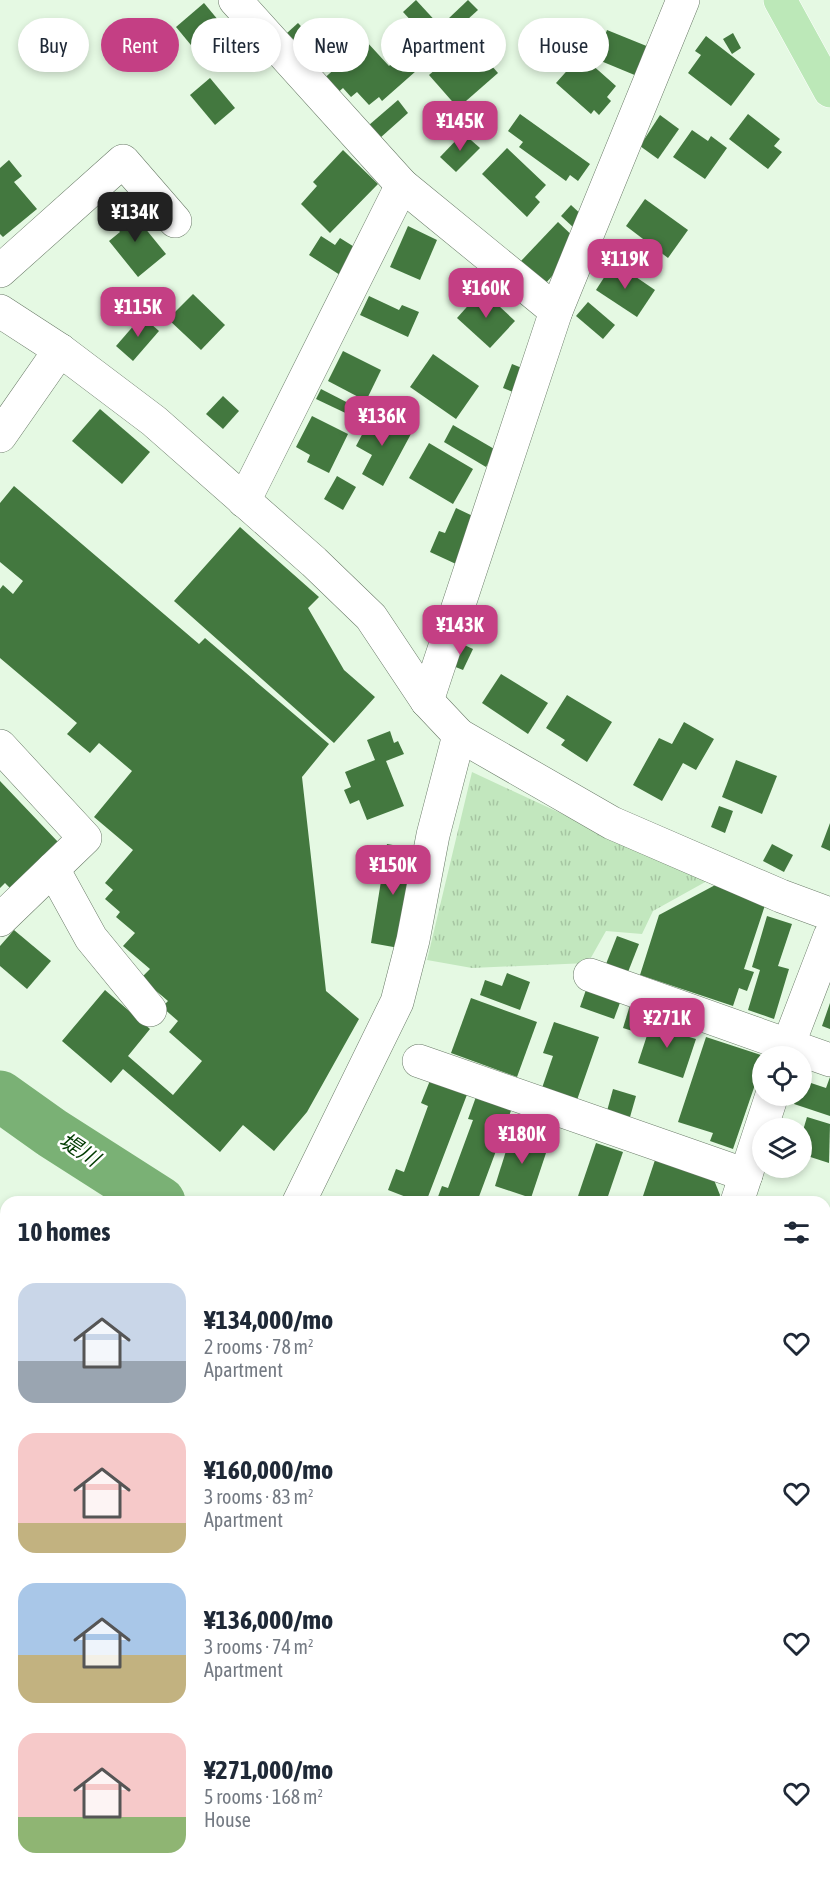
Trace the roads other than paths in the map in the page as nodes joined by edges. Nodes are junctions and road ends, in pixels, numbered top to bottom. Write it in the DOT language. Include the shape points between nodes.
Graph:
graph roads {
  1 [pos="235,0"];
  2 [pos="683,0"];
  3 [pos="780,0"];
  4 [pos="830,91"];
  5 [pos="402,185"];
  6 [pos="175,221"];
  7 [pos="0,271"];
  8 [pos="0,310"];
  9 [pos="556,311"];
  10 [pos="60,350"];
  11 [pos="0,436"];
  12 [pos="244,501"];
  13 [pos="427,701"];
  14 [pos="459,735"];
  15 [pos="0,746"];
  16 [pos="53,869"];
  17 [pos="830,914"];
  18 [pos="0,921"];
  19 [pos="830,936"];
  20 [pos="590,975"];
  21 [pos="150,1010"];
  22 [pos="773,1046"];
  23 [pos="788,1046"];
  24 [pos="812,1056"];
  25 [pos="830,1060"];
  26 [pos="419,1061"];
  27 [pos="768,1106"];
  28 [pos="742,1188"];
  29 [pos="302,1196"];
  1 -- 5 [label="street"];
  2 -- 9 [label="street"];
  3 -- 4 [label="main road"];
  5 -- 9 [label="street"];
  5 -- 12 [label="street"];
  6 -- 7 [label="street" via="123,161"];
  8 -- 10 [label="street"];
  9 -- 13 [label="street"];
  10 -- 11 [label="street"];
  10 -- 12 [label="street" via="154,421"];
  12 -- 13 [label="street" via="371,617"];
  13 -- 14 [label="street"];
  14 -- 17 [label="street" via="612,824"];
  14 -- 29 [label="street" via="397,1002"];
  15 -- 16 [label="street" via="84,838"];
  16 -- 18 [label="street"];
  16 -- 21 [label="street" via="91,938"];
  19 -- 23 [label="street"];
  20 -- 22 [label="street"];
  24 -- 25 [label="street"];
  26 -- 28 [label="street"];
  27 -- 28 [label="street"];
}
